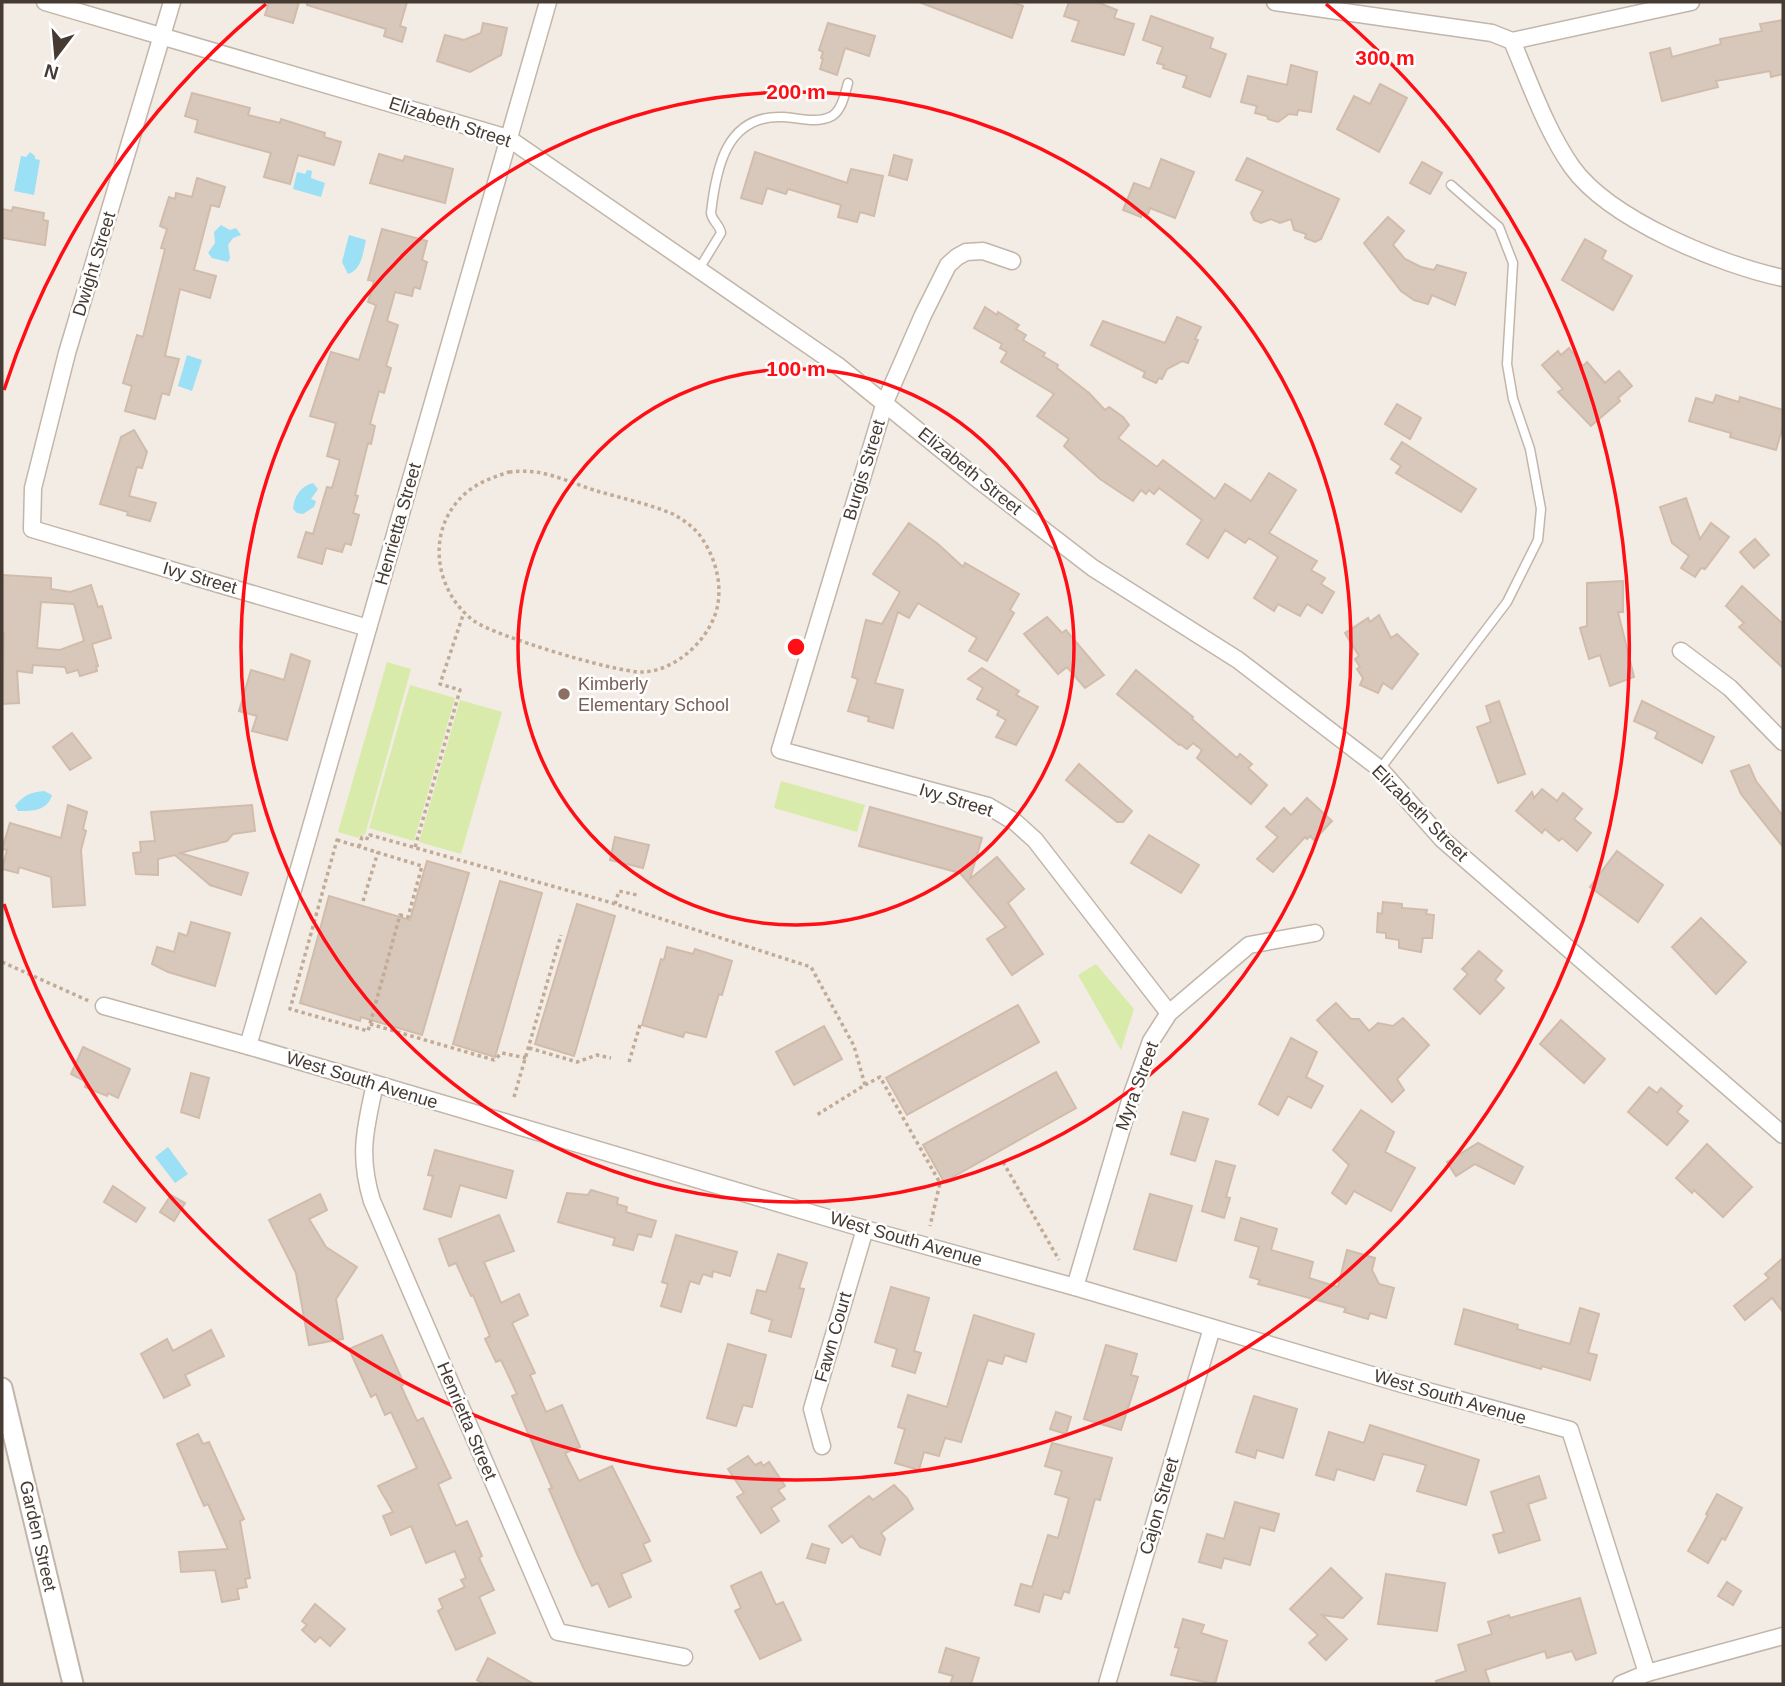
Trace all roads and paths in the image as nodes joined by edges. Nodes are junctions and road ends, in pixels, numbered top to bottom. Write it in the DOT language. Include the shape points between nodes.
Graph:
graph roads {
  1 [pos="45,2"];
  2 [pos="172,2"];
  3 [pos="548,2"];
  4 [pos="1275,2"];
  5 [pos="1691,2"];
  6 [pos="163,36"];
  7 [pos="1513,41"];
  8 [pos="848,83"];
  9 [pos="508,138"];
  10 [pos="1451,185"];
  11 [pos="1012,261"];
  12 [pos="699,270"];
  13 [pos="1783,278"];
  14 [pos="885,402"];
  15 [pos="33,529"];
  16 [pos="464,612"];
  17 [pos="368,628"];
  18 [pos="1681,651"];
  19 [pos="1783,742"];
  20 [pos="780,750"];
  21 [pos="1380,769"];
  22 [pos="359,847"];
  23 [pos="415,848"];
  24 [pos="377,852"];
  25 [pos="637,895"];
  26 [pos="363,901"];
  27 [pos="615,904"];
  28 [pos="1315,933"];
  29 [pos="561,935"];
  30 [pos="2,962"];
  31 [pos="104,1006"];
  32 [pos="1169,1013"];
  33 [pos="370,1024"];
  34 [pos="640,1025"];
  35 [pos="248,1046"];
  36 [pos="529,1048"];
  37 [pos="526,1058"];
  38 [pos="611,1058"];
  39 [pos="629,1062"];
  40 [pos="376,1084"];
  41 [pos="865,1085"];
  42 [pos="514,1097"];
  43 [pos="815,1116"];
  44 [pos="1783,1135"];
  45 [pos="1003,1162"];
  46 [pos="930,1226"];
  47 [pos="865,1229"];
  48 [pos="1059,1260"];
  49 [pos="1075,1287"];
  50 [pos="1212,1328"];
  51 [pos="2,1388"];
  52 [pos="822,1446"];
  53 [pos="1783,1636"];
  54 [pos="684,1657"];
  55 [pos="1647,1673"];
  56 [pos="73,1684"];
  57 [pos="1107,1684"];
  58 [pos="1620,1684"];
  1 -- 6 [label="street, Elizabeth Street"];
  2 -- 6 [label="street, Dwight Street"];
  3 -- 9 [label="street, Henrietta Street"];
  4 -- 7 [label="street" via="1492,33"];
  5 -- 7 [label="street"];
  6 -- 9 [label="street, Elizabeth Street"];
  6 -- 15 [label="street, Dwight Street" via="67,353 33,488"];
  7 -- 13 [label="street" via="1557,142 1573,169 1600,197 1682,243"];
  8 -- 12 [label="lane" via="831,116 765,119 748,125 728,143 711,213 721,233"];
  9 -- 12 [label="street, Elizabeth Street"];
  9 -- 17 [label="street, Henrietta Street"];
  10 -- 21 [label="lane" via="1499,227 1513,263 1507,365 1541,509 1538,540 1507,602"];
  11 -- 14 [label="street, Burgis Street" via="983,251 966,252 948,265"];
  12 -- 14 [label="street, Elizabeth Street"];
  14 -- 20 [label="street, Burgis Street"];
  14 -- 21 [label="street, Elizabeth Street" via="1093,568 1238,660"];
  15 -- 17 [label="street, Ivy Street"];
  16 -- 16 [label="path" via="443,581 439,546 443,527 467,492 509,472 537,472 672,514 705,543 718,578 718,604 701,639 677,660 645,672 618,669 490,630"];
  16 -- 23 [label="path" via="440,684 460,690"];
  17 -- 35 [label="street, Henrietta Street"];
  18 -- 19 [label="street" via="1730,688"];
  20 -- 32 [label="street, Ivy Street" via="988,806 1015,822 1035,840"];
  21 -- 44 [label="street, Elizabeth Street" via="1441,839"];
  22 -- 23 [label="path" via="362,837 369,839 370,835"];
  22 -- 24 [label="path"];
  22 -- 33 [label="path" via="337,840 290,1009 368,1031"];
  23 -- 27 [label="path"];
  24 -- 26 [label="path"];
  24 -- 33 [label="path" via="422,866 408,917 400,915"];
  25 -- 27 [label="path" via="619,891"];
  27 -- 41 [label="path" via="811,967 854,1046"];
  28 -- 32 [label="street, Myra Street" via="1249,945"];
  29 -- 36 [label="path"];
  30 -- 31 [label="path"];
  31 -- 35 [label="street, West South Avenue"];
  32 -- 49 [label="street, Myra Street" via="1152,1041 1132,1094"];
  33 -- 37 [label="path" via="494,1060 502,1053"];
  34 -- 39 [label="path"];
  35 -- 40 [label="street, West South Avenue"];
  36 -- 37 [label="path"];
  36 -- 38 [label="path" via="576,1062 597,1055"];
  37 -- 42 [label="path"];
  40 -- 47 [label="street, West South Avenue"];
  40 -- 54 [label="street, Henrietta Street" via="363,1146 372,1201 558,1632"];
  41 -- 43 [label="path"];
  41 -- 46 [label="path" via="880,1077 940,1183"];
  45 -- 48 [label="path"];
  47 -- 49 [label="street, West South Avenue"];
  47 -- 52 [label="street, Fawn Court" via="813,1409"];
  49 -- 50 [label="street, West South Avenue"];
  50 -- 55 [label="street, West South Avenue" via="1570,1430"];
  50 -- 57 [label="street, Cajon Street"];
  51 -- 56 [label="street, Garden Street"];
  53 -- 55 [label="street"];
  55 -- 58 [label="street"];
}
